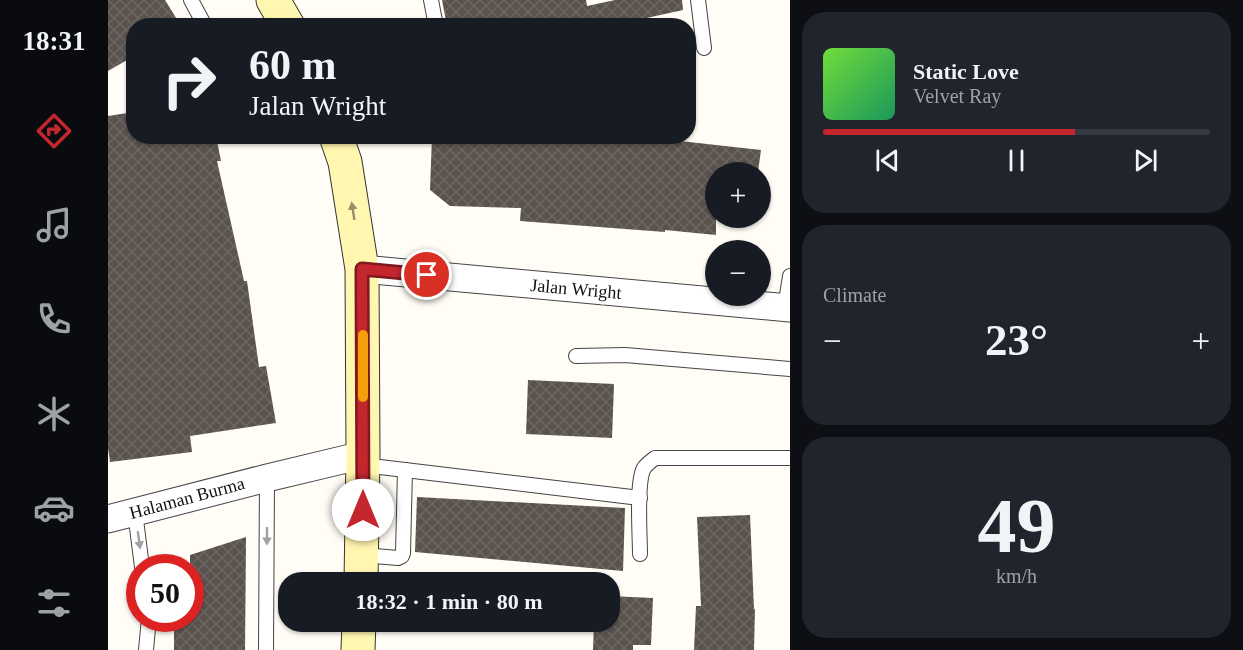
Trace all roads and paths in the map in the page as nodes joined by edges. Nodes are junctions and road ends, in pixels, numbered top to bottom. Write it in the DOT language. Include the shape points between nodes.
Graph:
graph roads {
  1 [pos="191,0"];
  2 [pos="273,0"];
  3 [pos="431,0"];
  4 [pos="698,0"];
  5 [pos="201,18"];
  6 [pos="283,18"];
  7 [pos="434,18"];
  8 [pos="704,48"];
  9 [pos="339,144"];
  10 [pos="362,269"];
  11 [pos="790,276"];
  12 [pos="788,308"];
  13 [pos="576,356"];
  14 [pos="790,369"];
  15 [pos="790,458"];
  16 [pos="363,460"];
  17 [pos="405,470"];
  18 [pos="267,478"];
  19 [pos="640,498"];
  20 [pos="135,512"];
  21 [pos="108,519"];
  22 [pos="140,554"];
  23 [pos="640,554"];
  24 [pos="362,569"];
  25 [pos="148,632"];
  26 [pos="359,632"];
  27 [pos="146,650"];
  28 [pos="266,650"];
  29 [pos="358,650"];
  1 -- 5 [label="lane"];
  2 -- 6 [label="main road"];
  3 -- 7 [label="lane"];
  4 -- 8 [label="lane"];
  10 -- 9 [label="main road, one-way"];
  10 -- 12 [label="street, Jalan Wright"];
  10 -- 16 [label="main road"];
  11 -- 12 [label="lane"];
  13 -- 14 [label="lane"];
  15 -- 19 [label="lane" via="655,458 644,468"];
  16 -- 17 [label="lane"];
  16 -- 18 [label="street, Halaman Burma"];
  16 -- 24 [label="main road"];
  17 -- 19 [label="lane"];
  17 -- 24 [label="lane" via="402,556"];
  18 -- 20 [label="street, Halaman Burma"];
  18 -- 28 [label="lane, Halaman Burma, one-way"];
  19 -- 23 [label="lane"];
  20 -- 21 [label="street, Halaman Burma"];
  20 -- 22 [label="lane, one-way"];
  25 -- 27 [label="lane"];
  26 -- 29 [label="main road"];
}
